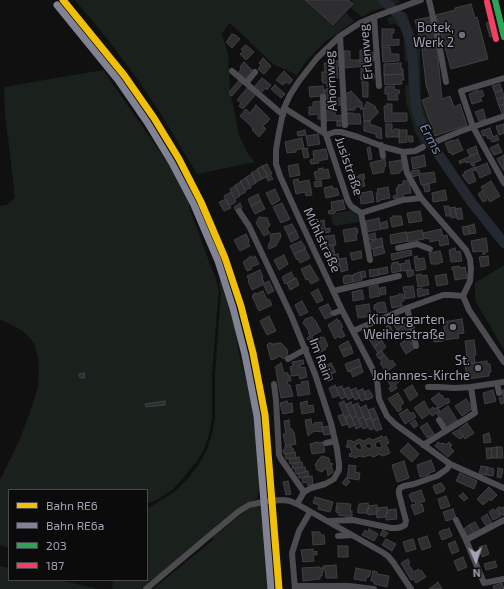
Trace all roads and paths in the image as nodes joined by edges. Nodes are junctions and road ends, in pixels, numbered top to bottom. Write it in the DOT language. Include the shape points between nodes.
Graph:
graph roads {
  1 [pos="420,0"];
  2 [pos="429,0"];
  3 [pos="495,0"];
  4 [pos="374,17"];
  5 [pos="340,36"];
  6 [pos="504,37"];
  7 [pos="232,71"];
  8 [pos="255,72"];
  9 [pos="504,78"];
  10 [pos="446,82"];
  11 [pos="246,83"];
  12 [pos="379,86"];
  13 [pos="323,97"];
  14 [pos="284,112"];
  15 [pos="504,116"];
  16 [pos="345,125"];
  17 [pos="473,127"];
  18 [pos="325,134"];
  19 [pos="435,142"];
  20 [pos="381,145"];
  21 [pos="423,147"];
  22 [pos="403,152"];
  23 [pos="383,156"];
  24 [pos="504,183"];
  25 [pos="421,198"];
  26 [pos="239,211"];
  27 [pos="361,214"];
  28 [pos="398,248"];
  29 [pos="430,249"];
  30 [pos="370,260"];
  31 [pos="399,276"];
  32 [pos="333,291"];
  33 [pos="463,296"];
  34 [pos="407,308"];
  35 [pos="342,310"];
  36 [pos="334,313"];
  37 [pos="353,331"];
  38 [pos="416,346"];
  39 [pos="306,349"];
  40 [pos="288,359"];
  41 [pos="504,362"];
  42 [pos="501,382"];
  43 [pos="274,384"];
  44 [pos="428,387"];
  45 [pos="472,387"];
  46 [pos="499,393"];
  47 [pos="439,420"];
  48 [pos="446,431"];
  49 [pos="335,441"];
  50 [pos="326,443"];
  51 [pos="423,445"];
  52 [pos="450,464"];
  53 [pos="504,488"];
  54 [pos="304,492"];
  55 [pos="296,504"];
  56 [pos="310,512"];
  57 [pos="456,520"];
  58 [pos="504,520"];
  59 [pos="328,521"];
  60 [pos="338,536"];
  61 [pos="352,536"];
  62 [pos="466,540"];
  63 [pos="504,579"];
  64 [pos="295,587"];
  65 [pos="349,588"];
  66 [pos="146,589"];
  67 [pos="374,589"];
  68 [pos="411,589"];
  1 -- 4 [label="street, Mühlstraße"];
  2 -- 10 [label="street"];
  3 -- 6 [label="street"];
  4 -- 5 [label="street, Mühlstraße"];
  4 -- 12 [label="street, Erlenweg"];
  5 -- 14 [label="street, Mühlstraße" via="317,58 300,81 290,95"];
  5 -- 16 [label="street, Ahornweg"];
  7 -- 11 [label="street, Jusistraße"];
  8 -- 11 [label="street"];
  9 -- 17 [label="street" via="461,91"];
  11 -- 14 [label="street, Jusistraße"];
  13 -- 18 [label="street"];
  14 -- 18 [label="street, Jusistraße"];
  14 -- 32 [label="street, Mühlstraße" via="276,150 276,164"];
  15 -- 17 [label="street"];
  17 -- 19 [label="street"];
  17 -- 24 [label="street"];
  18 -- 20 [label="street" via="341,132"];
  18 -- 27 [label="street, Jusistraße" via="348,201"];
  20 -- 22 [label="street"];
  20 -- 23 [label="street"];
  21 -- 22 [label="street"];
  22 -- 25 [label="street" via="407,173"];
  25 -- 27 [label="street, Jusistraße" via="403,200"];
  25 -- 33 [label="street" via="466,250 470,259 470,281"];
  26 -- 39 [label="street, Im Rain" via="249,226"];
  27 -- 30 [label="street"];
  28 -- 29 [label="street" via="417,244"];
  31 -- 32 [label="street"];
  32 -- 35 [label="street, Mühlstraße"];
  33 -- 34 [label="street" via="443,296"];
  33 -- 41 [label="street" via="469,310"];
  34 -- 37 [label="street"];
  34 -- 38 [label="street"];
  35 -- 36 [label="street"];
  35 -- 37 [label="street, Mühlstraße"];
  37 -- 51 [label="street, Mühlstraße" via="374,370 379,399 387,416"];
  39 -- 40 [label="street"];
  39 -- 49 [label="street, Im Rain" via="324,399"];
  42 -- 45 [label="street"];
  42 -- 46 [label="street"];
  43 -- 54 [label="street" via="279,455"];
  44 -- 45 [label="street"];
  45 -- 48 [label="street" via="475,413"];
  47 -- 48 [label="street"];
  48 -- 51 [label="street"];
  49 -- 50 [label="street"];
  49 -- 54 [label="street, Im Rain" via="339,470 334,479"];
  51 -- 52 [label="street, Mühlstraße"];
  52 -- 53 [label="street, Mühlstraße"];
  52 -- 59 [label="street" via="437,476 400,488 398,492 406,521 401,527 391,528 353,520"];
  54 -- 55 [label="street"];
  55 -- 56 [label="street"];
  55 -- 66 [label="street" via="283,500 267,500 249,505"];
  56 -- 59 [label="street"];
  56 -- 64 [label="street" via="299,531 292,553"];
  57 -- 62 [label="street"];
  58 -- 62 [label="street"];
  59 -- 61 [label="street"];
  60 -- 61 [label="street"];
  61 -- 68 [label="street" via="388,556"];
  62 -- 63 [label="street" via="484,582"];
  64 -- 65 [label="street"];
  65 -- 67 [label="street"];
}
